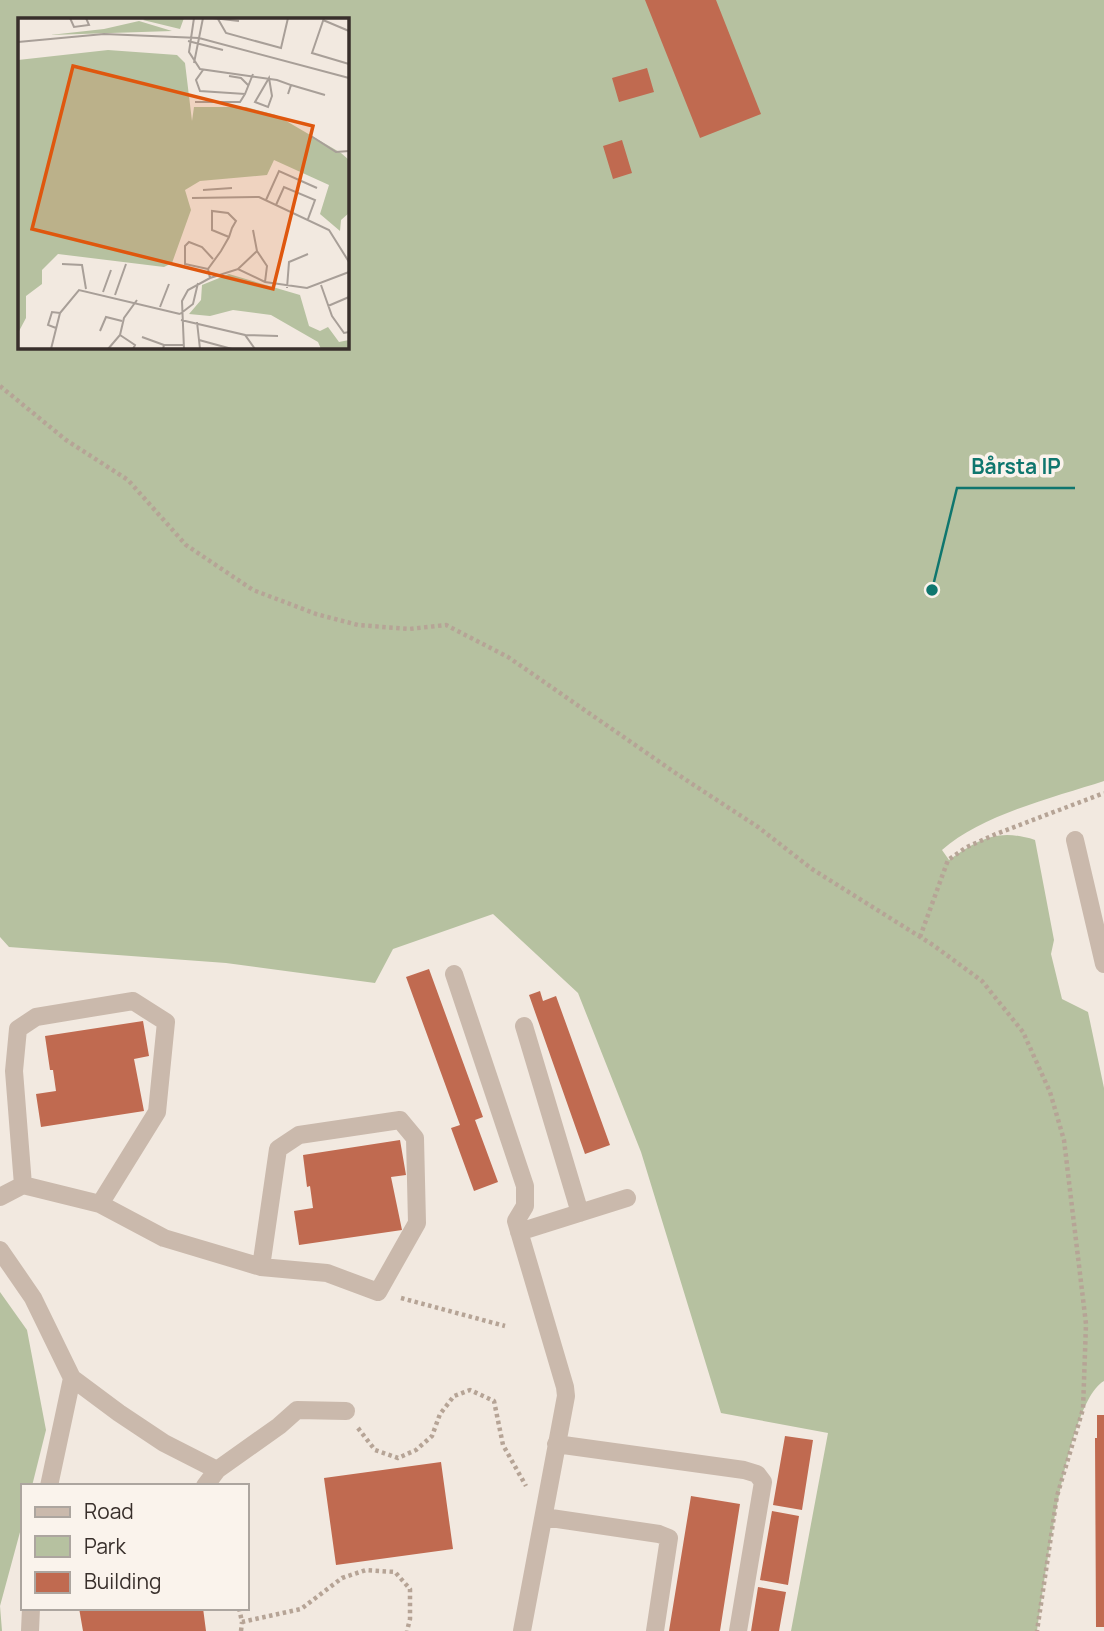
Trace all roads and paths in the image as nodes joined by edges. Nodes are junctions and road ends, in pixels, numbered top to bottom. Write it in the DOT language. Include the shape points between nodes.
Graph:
graph roads {
  1 [pos="0,386"];
  2 [pos="1104,793"];
  3 [pos="1075,840"];
  4 [pos="920,937"];
  5 [pos="1104,964"];
  6 [pos="454,974"];
  7 [pos="524,1027"];
  8 [pos="23,1185"];
  9 [pos="0,1197"];
  10 [pos="627,1198"];
  11 [pos="100,1204"];
  12 [pos="580,1213"];
  13 [pos="519,1232"];
  14 [pos="0,1250"];
  15 [pos="261,1267"];
  16 [pos="378,1292"];
  17 [pos="505,1326"];
  18 [pos="72,1378"];
  19 [pos="346,1411"];
  20 [pos="556,1444"];
  21 [pos="217,1470"];
  22 [pos="49,1484"];
  23 [pos="206,1484"];
  24 [pos="544,1517"];
  25 [pos="31,1610"];
  26 [pos="239,1610"];
  27 [pos="242,1622"];
  28 [pos="30,1631"];
  29 [pos="241,1631"];
  30 [pos="407,1631"];
  31 [pos="522,1631"];
  32 [pos="655,1631"];
  33 [pos="738,1631"];
  34 [pos="1037,1631"];
  1 -- 4 [label="path" via="66,440 128,480 186,545 253,590 358,625 409,629 446,625 467,635 508,657 811,869"];
  2 -- 4 [label="path" via="996,834 948,860"];
  3 -- 5 [label="street"];
  4 -- 34 [label="path" via="982,981 1023,1032 1050,1092 1063,1140 1086,1324 1083,1409 1057,1496"];
  6 -- 13 [label="street" via="525,1186 525,1206 516,1221"];
  7 -- 12 [label="street"];
  8 -- 9 [label="street"];
  8 -- 11 [label="street"];
  8 -- 11 [label="street" via="14,1071 19,1029 36,1017 133,1001 166,1022 158,1112"];
  10 -- 12 [label="street"];
  11 -- 15 [label="street" via="164,1238"];
  12 -- 13 [label="street"];
  13 -- 20 [label="street" via="565,1387"];
  14 -- 18 [label="street" via="33,1298"];
  15 -- 16 [label="street" via="327,1273"];
  15 -- 16 [label="street" via="278,1149 299,1135 400,1119 415,1138 417,1223"];
  16 -- 17 [label="path"];
  18 -- 21 [label="street" via="164,1443"];
  18 -- 22 [label="street"];
  19 -- 21 [label="street" via="297,1410"];
  19 -- 24 [label="path" via="375,1450 398,1458 432,1436 440,1414 454,1396 470,1390 494,1401 503,1445"];
  20 -- 24 [label="street"];
  20 -- 33 [label="street" via="757,1474 764,1482"];
  21 -- 23 [label="street"];
  24 -- 31 [label="street"];
  24 -- 32 [label="street" via="669,1538"];
  25 -- 28 [label="street"];
  26 -- 27 [label="path"];
  27 -- 29 [label="path"];
  27 -- 30 [label="path" via="302,1609 342,1578 366,1570 395,1572 410,1588"];
}
